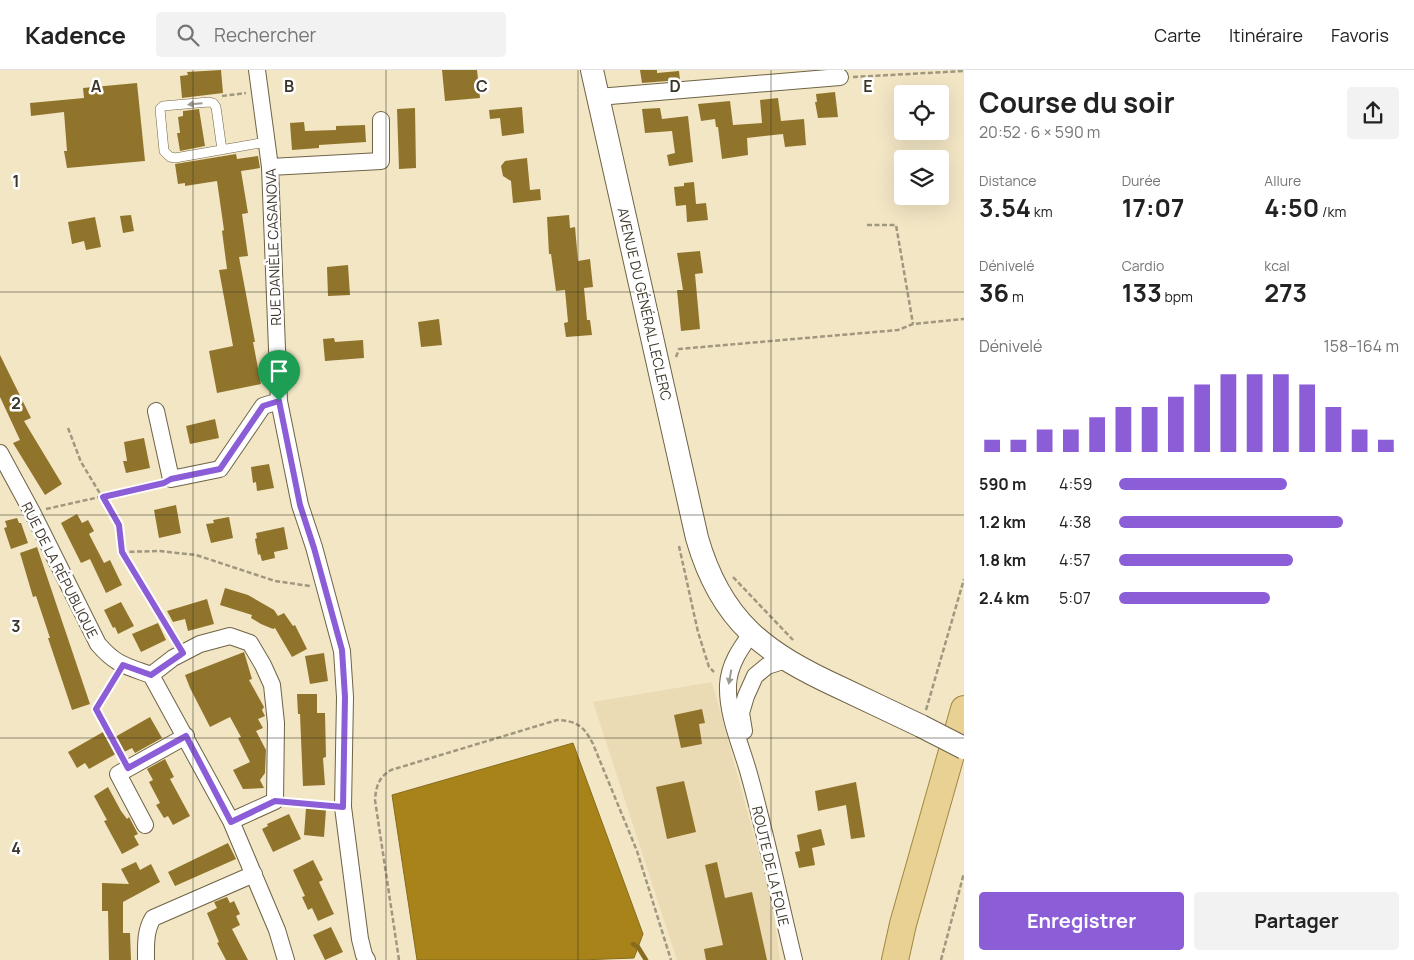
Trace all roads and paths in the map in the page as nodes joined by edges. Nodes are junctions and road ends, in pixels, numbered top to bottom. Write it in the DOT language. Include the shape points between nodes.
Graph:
graph roads {
  1 [pos="257,70"];
  2 [pos="592,70"];
  3 [pos="964,71"];
  4 [pos="840,77"];
  5 [pos="260,92"];
  6 [pos="223,95"];
  7 [pos="598,97"];
  8 [pos="380,120"];
  9 [pos="266,142"];
  10 [pos="222,150"];
  11 [pos="270,167"];
  12 [pos="867,225"];
  13 [pos="964,319"];
  14 [pos="913,324"];
  15 [pos="678,366"];
  16 [pos="279,401"];
  17 [pos="156,412"];
  18 [pos="68,428"];
  19 [pos="0,452"];
  20 [pos="171,479"];
  21 [pos="103,497"];
  22 [pos="32,512"];
  23 [pos="122,552"];
  24 [pos="728,572"];
  25 [pos="964,579"];
  26 [pos="325,589"];
  27 [pos="756,638"];
  28 [pos="790,650"];
  29 [pos="183,653"];
  30 [pos="123,665"];
  31 [pos="151,675"];
  32 [pos="964,709"];
  33 [pos="921,726"];
  34 [pos="186,736"];
  35 [pos="964,748"];
  36 [pos="128,768"];
  37 [pos="749,773"];
  38 [pos="275,801"];
  39 [pos="343,807"];
  40 [pos="231,822"];
  41 [pos="145,825"];
  42 [pos="964,873"];
  43 [pos="254,874"];
  44 [pos="362,958"];
  45 [pos="146,960"];
  46 [pos="286,960"];
  47 [pos="399,960"];
  48 [pos="671,960"];
  49 [pos="794,960"];
  50 [pos="895,960"];
  51 [pos="941,960"];
  1 -- 5 [label="street, RUE DANIÈLE CASANOVA"];
  2 -- 7 [label="main road, AVENUE DU GÉNÉRAL LECLERC"];
  3 -- 4 [label="path"];
  4 -- 7 [label="street"];
  5 -- 6 [label="path"];
  5 -- 9 [label="street, RUE DANIÈLE CASANOVA"];
  7 -- 27 [label="main road, AVENUE DU GÉNÉRAL LECLERC" via="697,538 707,570 723,600"];
  8 -- 11 [label="street" via="381,161"];
  9 -- 10 [label="lane"];
  9 -- 11 [label="street, RUE DANIÈLE CASANOVA"];
  10 -- 10 [label="lane, one-way" via="216,106 213,104 163,106 160,109 167,155 175,158"];
  11 -- 16 [label="street, RUE DANIÈLE CASANOVA"];
  12 -- 14 [label="path" via="896,225"];
  13 -- 14 [label="path"];
  14 -- 15 [label="path" via="898,330 679,349 676,356"];
  16 -- 20 [label="street" via="263,406 220,469"];
  16 -- 26 [label="street, RUE DANIÈLE CASANOVA" via="300,505"];
  17 -- 20 [label="street"];
  18 -- 21 [label="path" via="81,462"];
  19 -- 22 [label="street, RUE DE LA RÉPUBLIQUE"];
  20 -- 21 [label="path"];
  21 -- 22 [label="path"];
  21 -- 23 [label="path" via="119,525"];
  22 -- 30 [label="street, RUE DE LA RÉPUBLIQUE" via="98,644 109,657"];
  23 -- 26 [label="path" via="159,550 196,555 275,581"];
  23 -- 29 [label="path"];
  24 -- 28 [label="path"];
  25 -- 33 [label="path"];
  26 -- 39 [label="street, RUE DANIÈLE CASANOVA" via="342,650 344,671"];
  27 -- 28 [label="main road, AVENUE DU GÉNÉRAL LECLERC"];
  27 -- 37 [label="street, ROUTE DE LA FOLIE, one-way" via="739,651 728,685 730,707"];
  28 -- 33 [label="main road, AVENUE DU GÉNÉRAL LECLERC" via="806,672"];
  28 -- 37 [label="street, ROUTE DE LA FOLIE" via="754,676 746,696 741,713"];
  29 -- 31 [label="street"];
  29 -- 38 [label="street" via="200,644 230,636 250,643 272,685 276,723"];
  30 -- 31 [label="street, RUE DE LA RÉPUBLIQUE"];
  30 -- 36 [label="path" via="96,709"];
  31 -- 34 [label="street"];
  32 -- 50 [label="main road" via="902,924"];
  33 -- 35 [label="main road, AVENUE DU GÉNÉRAL LECLERC, bridge"];
  34 -- 36 [label="street"];
  34 -- 40 [label="street"];
  36 -- 41 [label="street" via="118,774"];
  37 -- 49 [label="street, ROUTE DE LA FOLIE"];
  38 -- 39 [label="path"];
  38 -- 40 [label="street"];
  39 -- 44 [label="street, RUE DANIÈLE CASANOVA"];
  40 -- 43 [label="street"];
  42 -- 51 [label="path"];
  43 -- 45 [label="street" via="153,918 146,935"];
  43 -- 46 [label="street"];
  47 -- 48 [label="path" via="376,800 379,781 391,770 557,720 568,720 579,724 593,744 637,852"];
}
